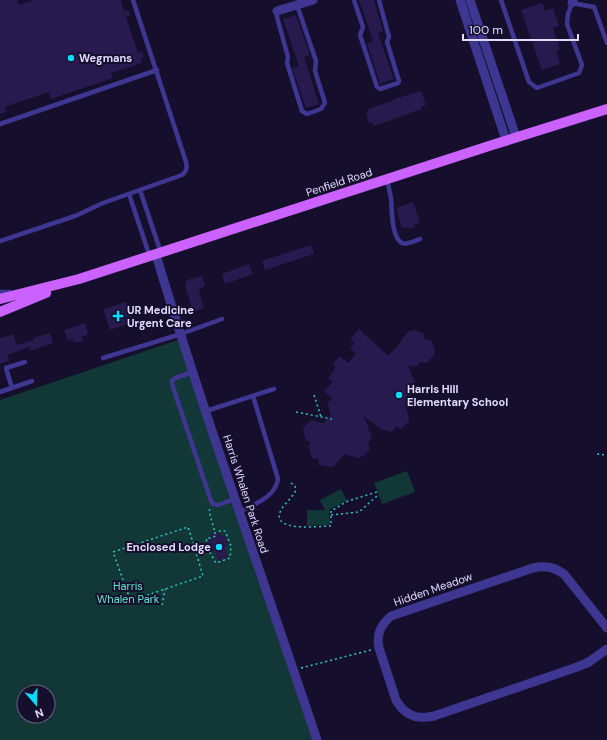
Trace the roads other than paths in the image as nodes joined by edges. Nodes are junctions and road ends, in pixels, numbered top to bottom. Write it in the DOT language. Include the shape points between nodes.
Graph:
graph roads {
  1 [pos="133,0"];
  2 [pos="312,0"];
  3 [pos="354,0"];
  4 [pos="379,0"];
  5 [pos="460,0"];
  6 [pos="470,0"];
  7 [pos="501,0"];
  8 [pos="572,2"];
  9 [pos="297,5"];
  10 [pos="277,12"];
  11 [pos="607,43"];
  12 [pos="157,70"];
  13 [pos="607,109"];
  14 [pos="0,124"];
  15 [pos="516,137"];
  16 [pos="506,140"];
  17 [pos="387,179"];
  18 [pos="140,190"];
  19 [pos="129,194"];
  20 [pos="420,239"];
  21 [pos="0,241"];
  22 [pos="156,255"];
  23 [pos="79,279"];
  24 [pos="0,292"];
  25 [pos="26,293"];
  26 [pos="0,299"];
  27 [pos="0,312"];
  28 [pos="222,319"];
  29 [pos="180,334"];
  30 [pos="103,358"];
  31 [pos="25,362"];
  32 [pos="193,372"];
  33 [pos="32,381"];
  34 [pos="12,388"];
  35 [pos="274,389"];
  36 [pos="0,392"];
  37 [pos="253,396"];
  38 [pos="206,411"];
  39 [pos="235,499"];
  40 [pos="239,512"];
  41 [pos="607,628"];
  42 [pos="607,649"];
  43 [pos="317,740"];
  1 -- 12 [label="lane"];
  2 -- 9 [label="street"];
  3 -- 4 [label="lane" via="363,27 360,34 377,87 380,89 398,84 399,80 387,42 389,37"];
  5 -- 16 [label="street"];
  6 -- 15 [label="street"];
  7 -- 8 [label="lane" via="528,82 537,88 579,73 582,65 567,24"];
  8 -- 11 [label="lane" via="594,7"];
  9 -- 10 [label="street"];
  9 -- 10 [label="lane" via="316,61 315,71 325,103 321,109 307,114 302,111 286,63 288,57"];
  12 -- 14 [label="lane"];
  12 -- 18 [label="lane" via="187,168 186,173 182,175"];
  13 -- 15 [label="main road, Penfield Road"];
  15 -- 16 [label="main road, Penfield Road"];
  16 -- 17 [label="main road, Penfield Road"];
  17 -- 20 [label="lane" via="392,221 398,239 407,243"];
  17 -- 22 [label="main road, Penfield Road"];
  18 -- 19 [label="lane"];
  18 -- 22 [label="lane"];
  19 -- 21 [label="lane" via="75,216"];
  19 -- 22 [label="lane"];
  22 -- 23 [label="main road, Penfield Road"];
  22 -- 29 [label="street, Harris Whalen Park Road"];
  23 -- 25 [label="main road, Penfield Road"];
  23 -- 27 [label="main road, Penfield Road"];
  24 -- 25 [label="lane"];
  25 -- 26 [label="main road, Penfield Road"];
  28 -- 29 [label="lane"];
  29 -- 30 [label="lane"];
  29 -- 32 [label="street, Harris Whalen Park Road"];
  31 -- 34 [label="lane" via="6,368"];
  32 -- 38 [label="street, Harris Whalen Park Road"];
  32 -- 39 [label="lane" via="175,378 172,384 211,502 218,505"];
  33 -- 34 [label="lane"];
  34 -- 36 [label="lane"];
  35 -- 37 [label="lane"];
  37 -- 38 [label="lane"];
  37 -- 40 [label="lane" via="278,479 273,492 266,498"];
  38 -- 39 [label="street, Harris Whalen Park Road"];
  39 -- 40 [label="street, Harris Whalen Park Road"];
  40 -- 43 [label="street, Harris Whalen Park Road"];
  41 -- 42 [label="street, Hidden Meadow" via="564,574 556,568 542,566 391,616 378,632 377,639 400,708 418,718 425,718 577,667"];
}
